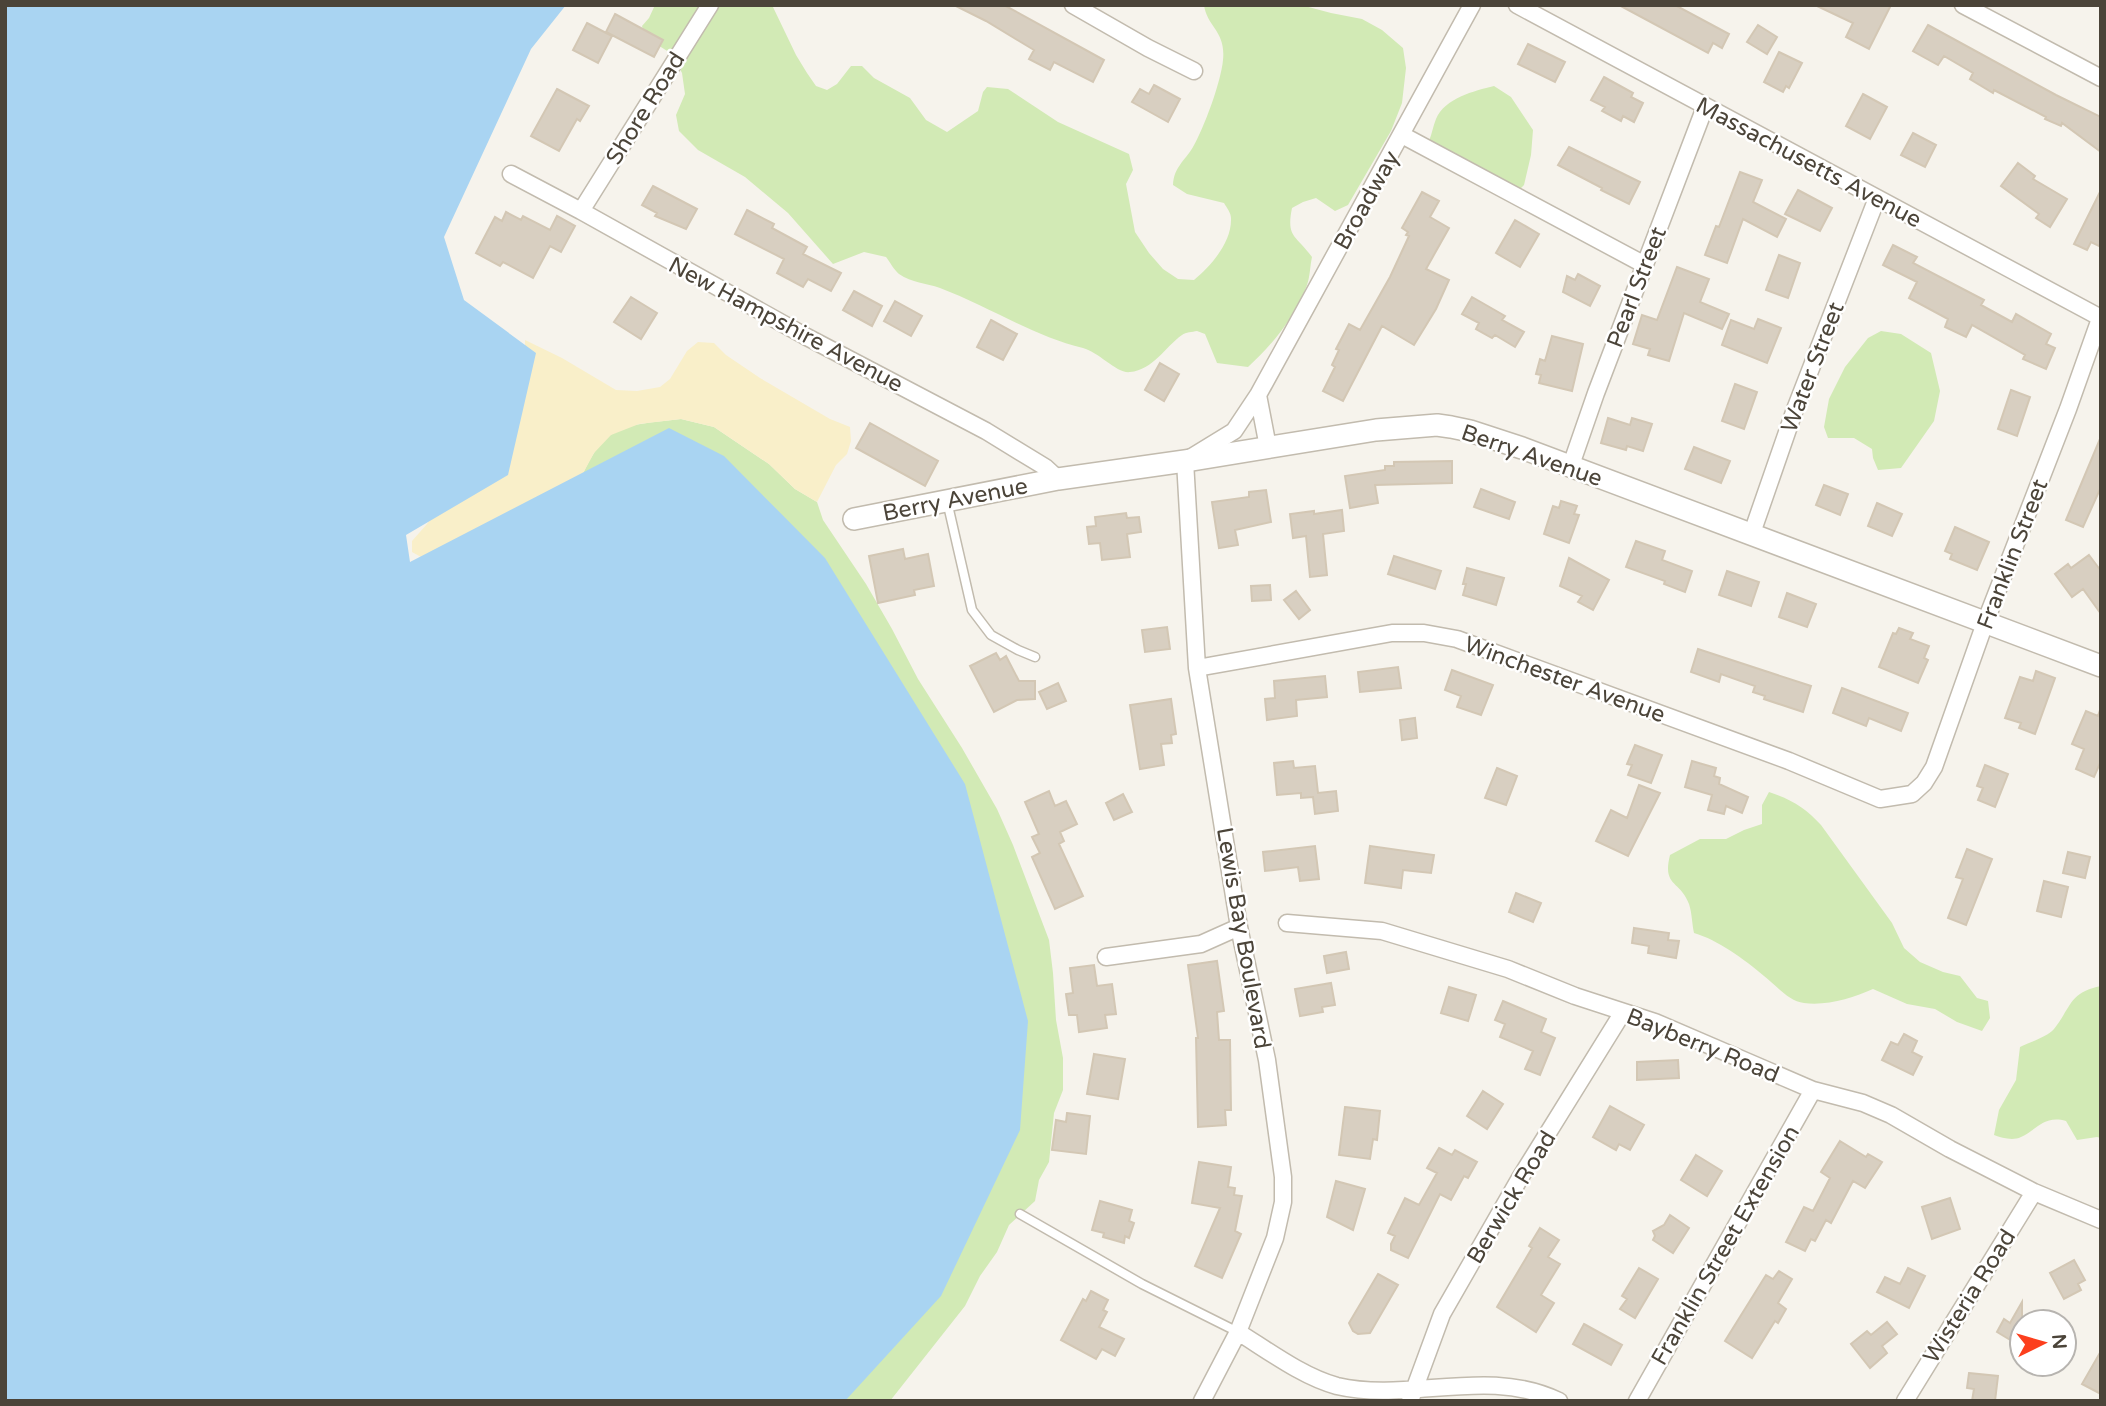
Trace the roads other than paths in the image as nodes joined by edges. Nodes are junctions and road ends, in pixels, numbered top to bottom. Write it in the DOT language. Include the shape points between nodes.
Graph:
graph roads {
  1 [pos="710,5"];
  2 [pos="1073,5"];
  3 [pos="1472,5"];
  4 [pos="1517,5"];
  5 [pos="1963,5"];
  6 [pos="1194,71"];
  7 [pos="2101,78"];
  8 [pos="1705,107"];
  9 [pos="1402,135"];
  10 [pos="511,174"];
  11 [pos="1877,198"];
  12 [pos="581,211"];
  13 [pos="1645,265"];
  14 [pos="2100,317"];
  15 [pos="1258,395"];
  16 [pos="1268,447"];
  17 [pos="1185,461"];
  18 [pos="1570,468"];
  19 [pos="1058,479"];
  20 [pos="947,501"];
  21 [pos="854,519"];
  22 [pos="1751,536"];
  23 [pos="1985,623"];
  24 [pos="1035,657"];
  25 [pos="2101,666"];
  26 [pos="1197,668"];
  27 [pos="1919,788"];
  28 [pos="1287,923"];
  29 [pos="1239,927"];
  30 [pos="1106,957"];
  31 [pos="1623,1012"];
  32 [pos="1812,1090"];
  33 [pos="2034,1192"];
  34 [pos="1020,1214"];
  35 [pos="2101,1220"];
  36 [pos="1238,1332"];
  37 [pos="1413,1395"];
  38 [pos="1202,1401"];
  39 [pos="1559,1401"];
  40 [pos="1637,1401"];
  41 [pos="1905,1401"];
  1 -- 12 [label="street, Shore Road"];
  2 -- 6 [label="street"];
  3 -- 9 [label="street, Broadway"];
  4 -- 8 [label="street, Massachusetts Avenue"];
  5 -- 7 [label="street"];
  8 -- 11 [label="street, Massachusetts Avenue"];
  8 -- 13 [label="street, Pearl Street"];
  9 -- 13 [label="street"];
  9 -- 15 [label="street, Broadway"];
  10 -- 12 [label="street, New Hampshire Avenue"];
  11 -- 14 [label="street, Massachusetts Avenue"];
  11 -- 22 [label="street, Water Street"];
  12 -- 19 [label="street, New Hampshire Avenue" via="1007,443"];
  13 -- 18 [label="street, Pearl Street"];
  14 -- 23 [label="street, Franklin Street"];
  15 -- 16 [label="street"];
  15 -- 17 [label="street, Broadway" via="1234,431"];
  16 -- 17 [label="street, Berry Avenue"];
  16 -- 18 [label="street, Berry Avenue" via="1437,425 1470,431"];
  17 -- 19 [label="street, Berry Avenue"];
  17 -- 26 [label="street, Lewis Bay Boulevard"];
  18 -- 22 [label="street, Berry Avenue"];
  19 -- 20 [label="street, Berry Avenue"];
  20 -- 21 [label="street, Berry Avenue"];
  20 -- 24 [label="lane" via="972,610 991,635"];
  22 -- 23 [label="street, Berry Avenue"];
  23 -- 25 [label="street, Berry Avenue"];
  23 -- 27 [label="street, Franklin Street" via="1934,767"];
  26 -- 27 [label="street, Winchester Avenue" via="1333,642 1424,633 1457,639 1661,713 1880,799 1912,794"];
  26 -- 29 [label="street, Lewis Bay Boulevard"];
  28 -- 31 [label="street, Bayberry Road" via="1382,931 1508,969"];
  29 -- 30 [label="street" via="1201,944"];
  29 -- 36 [label="street, Lewis Bay Boulevard" via="1266,1059 1283,1202 1275,1238"];
  31 -- 32 [label="street, Bayberry Road" via="1689,1035"];
  31 -- 37 [label="street, Berwick Road" via="1443,1314"];
  32 -- 33 [label="street, Bayberry Road" via="1891,1115"];
  32 -- 40 [label="street, Franklin Street Extension"];
  33 -- 35 [label="street, Bayberry Road"];
  33 -- 41 [label="street, Wisteria Road"];
  34 -- 36 [label="lane"];
  36 -- 37 [label="street" via="1300,1370 1335,1385"];
  36 -- 38 [label="street, Lewis Bay Boulevard"];
  37 -- 39 [label="street" via="1476,1385 1516,1387"];
}
